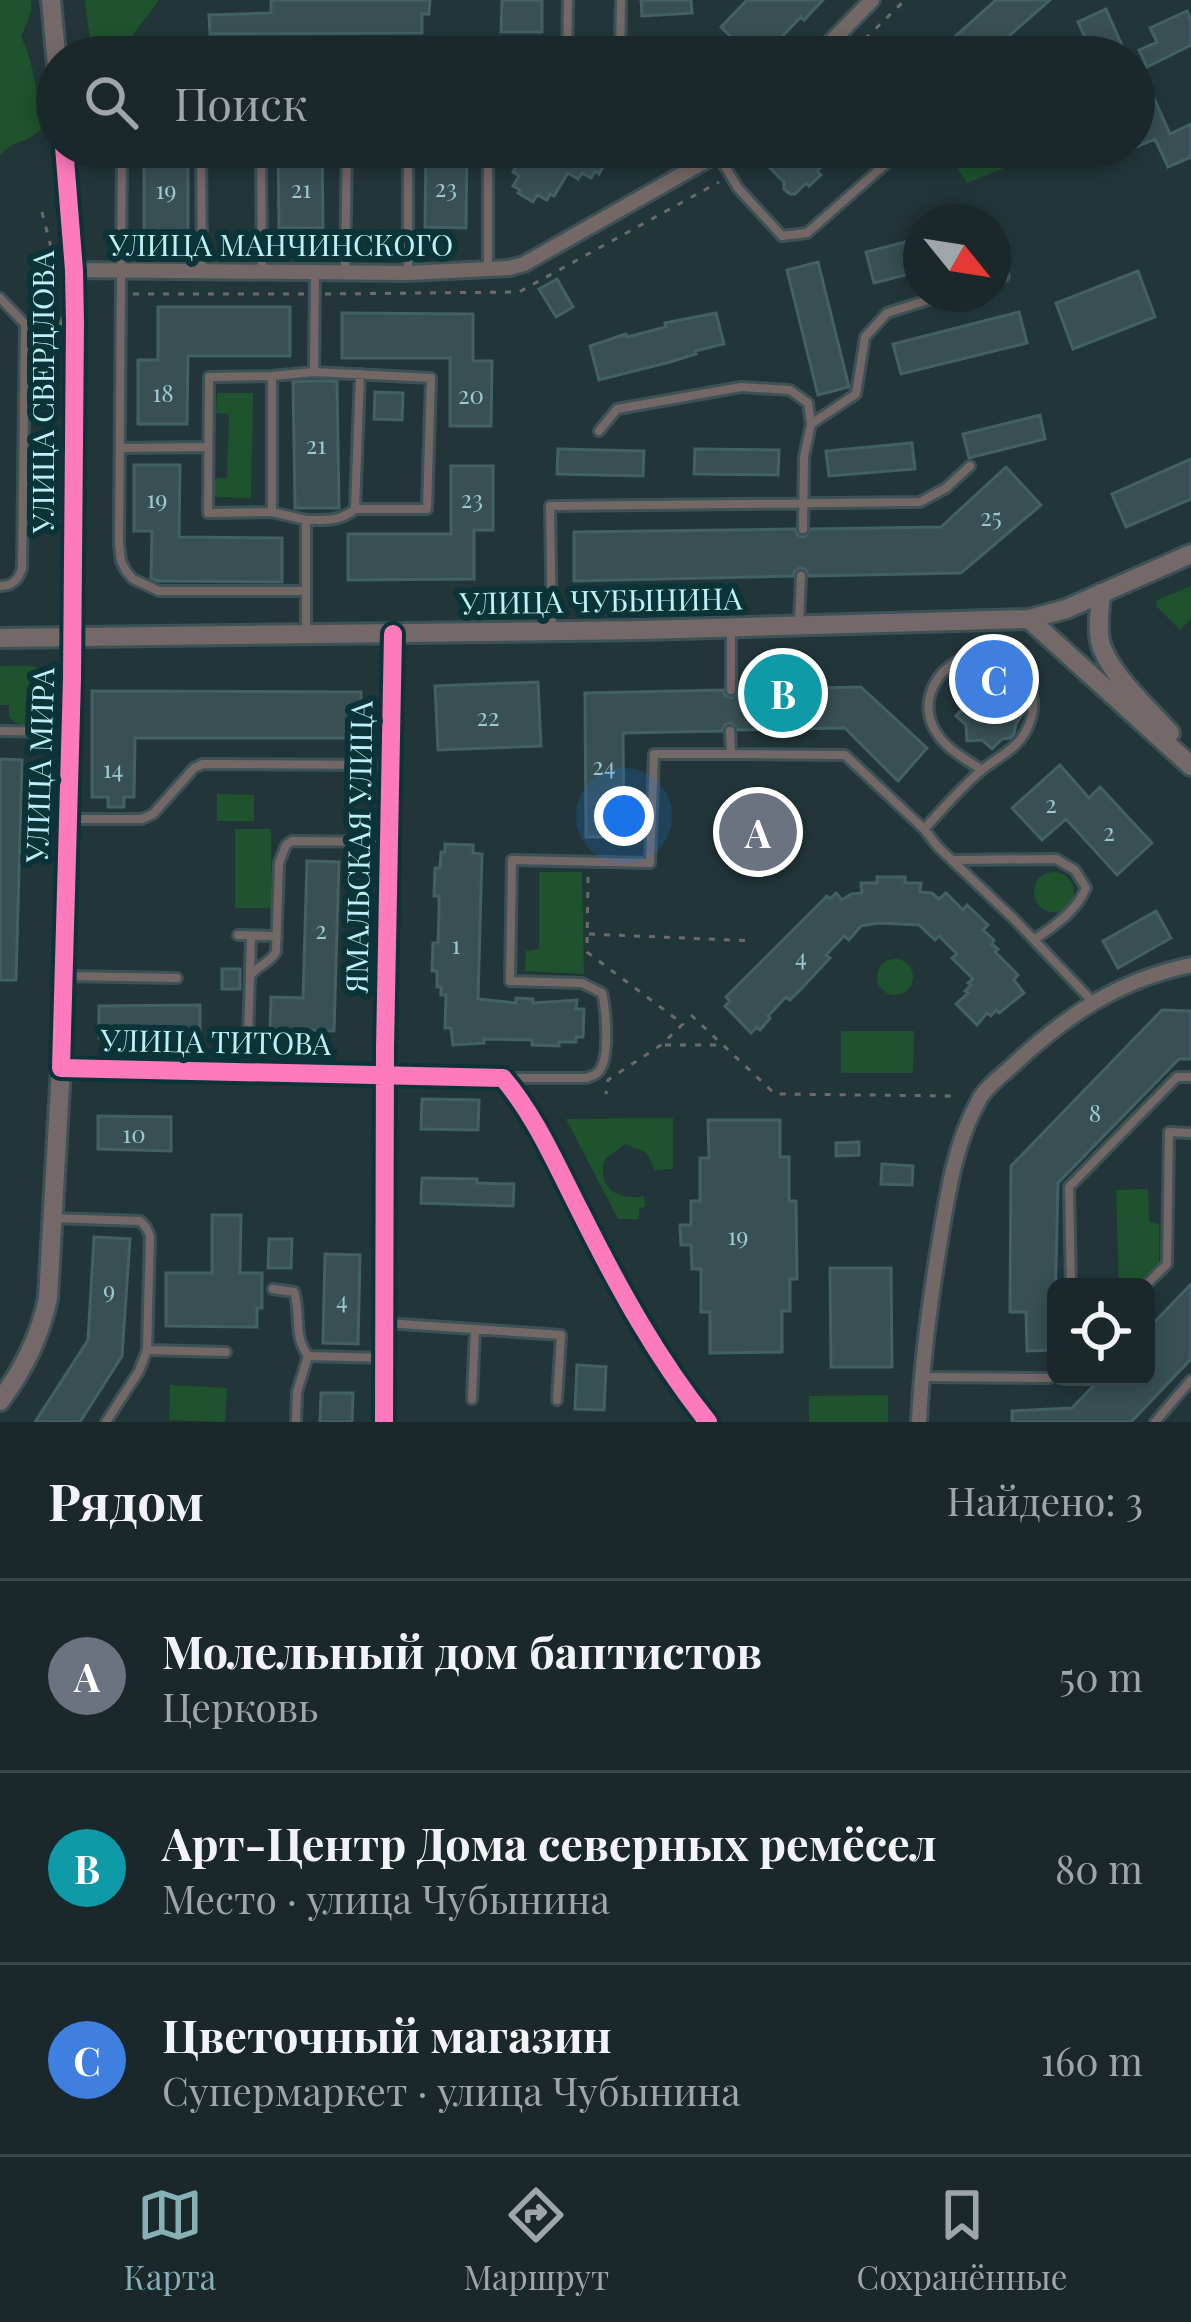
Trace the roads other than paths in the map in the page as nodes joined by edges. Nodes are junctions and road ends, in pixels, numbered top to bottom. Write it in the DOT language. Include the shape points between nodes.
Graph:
graph roads {
  1 [pos="51,0"];
  2 [pos="568,0"];
  3 [pos="621,0"];
  4 [pos="872,0"];
  5 [pos="841,33"];
  6 [pos="54,36"];
  7 [pos="567,36"];
  8 [pos="620,36"];
  9 [pos="838,36"];
  10 [pos="844,36"];
  11 [pos="66,168"];
  12 [pos="122,168"];
  13 [pos="201,168"];
  14 [pos="261,168"];
  15 [pos="346,168"];
  16 [pos="408,168"];
  17 [pos="488,168"];
  18 [pos="694,168"];
  19 [pos="730,168"];
  20 [pos="881,168"];
  21 [pos="74,270"];
  22 [pos="123,270"];
  23 [pos="202,271"];
  24 [pos="262,271"];
  25 [pos="488,271"];
  26 [pos="315,272"];
  27 [pos="345,273"];
  28 [pos="409,273"];
  29 [pos="0,298"];
  30 [pos="903,309"];
  31 [pos="75,322"];
  32 [pos="25,324"];
  33 [pos="314,372"];
  34 [pos="360,374"];
  35 [pos="272,376"];
  36 [pos="812,424"];
  37 [pos="599,431"];
  38 [pos="207,447"];
  39 [pos="121,448"];
  40 [pos="970,466"];
  41 [pos="805,502"];
  42 [pos="355,509"];
  43 [pos="272,512"];
  44 [pos="306,520"];
  45 [pos="803,529"];
  46 [pos="1191,554"];
  47 [pos="801,576"];
  48 [pos="0,586"];
  49 [pos="305,591"];
  50 [pos="1101,592"];
  51 [pos="1030,619"];
  52 [pos="799,625"];
  53 [pos="731,627"];
  54 [pos="552,631"];
  55 [pos="306,634"];
  56 [pos="393,634"];
  57 [pos="0,638"];
  58 [pos="73,638"];
  59 [pos="731,690"];
  60 [pos="730,730"];
  61 [pos="0,731"];
  62 [pos="71,732"];
  63 [pos="731,754"];
  64 [pos="1191,763"];
  65 [pos="389,765"];
  66 [pos="982,770"];
  67 [pos="68,819"];
  68 [pos="924,829"];
  69 [pos="388,842"];
  70 [pos="952,860"];
  71 [pos="65,894"];
  72 [pos="238,935"];
  73 [pos="251,936"];
  74 [pos="277,936"];
  75 [pos="1034,940"];
  76 [pos="1191,965"];
  77 [pos="63,976"];
  78 [pos="250,976"];
  79 [pos="177,978"];
  80 [pos="1092,1001"];
  81 [pos="61,1068"];
  82 [pos="247,1072"];
  83 [pos="384,1075"];
  84 [pos="1191,1077"];
  85 [pos="503,1078"];
  86 [pos="1191,1133"];
  87 [pos="53,1218"];
  88 [pos="1071,1278"];
  89 [pos="1153,1278"];
  90 [pos="273,1289"];
  91 [pos="385,1323"];
  92 [pos="475,1329"];
  93 [pos="147,1350"];
  94 [pos="226,1352"];
  95 [pos="308,1356"];
  96 [pos="384,1358"];
  97 [pos="921,1377"];
  98 [pos="1047,1378"];
  99 [pos="1191,1380"];
  100 [pos="472,1399"];
  101 [pos="557,1400"];
  102 [pos="0,1401"];
  103 [pos="106,1422"];
  104 [pos="296,1422"];
  105 [pos="384,1422"];
  106 [pos="708,1422"];
  107 [pos="919,1422"];
  108 [pos="1155,1422"];
  1 -- 6 [label="street"];
  2 -- 7 [label="lane"];
  3 -- 8 [label="lane"];
  4 -- 5 [label="street"];
  5 -- 9 [label="street"];
  5 -- 10 [label="lane"];
  11 -- 21 [label="street, УЛИЦА СВЕРДЛОВА"];
  12 -- 22 [label="lane"];
  13 -- 23 [label="lane"];
  14 -- 24 [label="lane"];
  15 -- 27 [label="lane"];
  16 -- 28 [label="lane"];
  17 -- 25 [label="lane"];
  18 -- 25 [label="street, УЛИЦА МАНЧИНСКОГО" via="524,264"];
  19 -- 20 [label="lane" via="738,188 782,236 807,233"];
  21 -- 22 [label="street, УЛИЦА МАНЧИНСКОГО"];
  21 -- 31 [label="street, УЛИЦА СВЕРДЛОВА"];
  22 -- 23 [label="street, УЛИЦА МАНЧИНСКОГО"];
  22 -- 39 [label="lane"];
  23 -- 24 [label="street, УЛИЦА МАНЧИНСКОГО"];
  24 -- 26 [label="street, УЛИЦА МАНЧИНСКОГО"];
  25 -- 28 [label="street, УЛИЦА МАНЧИНСКОГО"];
  26 -- 27 [label="street, УЛИЦА МАНЧИНСКОГО"];
  26 -- 33 [label="lane"];
  27 -- 28 [label="street, УЛИЦА МАНЧИНСКОГО"];
  29 -- 32 [label="lane"];
  30 -- 36 [label="lane" via="865,337 856,394"];
  31 -- 32 [label="lane"];
  31 -- 58 [label="street, УЛИЦА СВЕРДЛОВА"];
  32 -- 48 [label="lane" via="22,568 13,584"];
  33 -- 34 [label="lane"];
  33 -- 35 [label="lane"];
  34 -- 42 [label="lane"];
  34 -- 42 [label="lane" via="431,378 428,488 427,509"];
  35 -- 38 [label="lane" via="208,377"];
  35 -- 43 [label="lane"];
  36 -- 37 [label="lane" via="808,403 790,390 741,387 616,409"];
  36 -- 41 [label="lane"];
  38 -- 39 [label="lane"];
  38 -- 43 [label="lane" via="208,513"];
  39 -- 49 [label="lane" via="119,544 134,579 159,591"];
  40 -- 41 [label="lane" via="920,502"];
  41 -- 45 [label="lane"];
  41 -- 54 [label="lane" via="550,506"];
  42 -- 44 [label="lane" via="336,520"];
  43 -- 44 [label="lane"];
  44 -- 49 [label="lane"];
  46 -- 50 [label="street, УЛИЦА ЧУБЫНИНА"];
  47 -- 52 [label="lane"];
  49 -- 55 [label="lane"];
  50 -- 51 [label="street, УЛИЦА ЧУБЫНИНА"];
  50 -- 64 [label="street" via="1101,646"];
  51 -- 52 [label="street, УЛИЦА ЧУБЫНИНА"];
  51 -- 64 [label="street"];
  52 -- 53 [label="street, УЛИЦА ЧУБЫНИНА"];
  53 -- 54 [label="street, УЛИЦА ЧУБЫНИНА"];
  53 -- 59 [label="lane"];
  54 -- 56 [label="street, УЛИЦА ЧУБЫНИНА"];
  55 -- 56 [label="street, УЛИЦА ЧУБЫНИНА"];
  55 -- 58 [label="street, УЛИЦА ЧУБЫНИНА"];
  56 -- 65 [label="street, ЯМАЛЬСКАЯ УЛИЦА"];
  57 -- 58 [label="street, УЛИЦА ЧУБЫНИНА"];
  58 -- 62 [label="street, УЛИЦА МИРА"];
  60 -- 63 [label="lane"];
  61 -- 62 [label="lane"];
  62 -- 67 [label="street, УЛИЦА МИРА"];
  63 -- 68 [label="lane" via="845,755"];
  63 -- 85 [label="lane" via="653,754 650,863 512,860 510,981 582,983 602,993 605,1054 586,1078"];
  65 -- 67 [label="lane" via="203,764 142,819"];
  65 -- 69 [label="street, ЯМАЛЬСКАЯ УЛИЦА"];
  66 -- 66 [label="lane" via="1023,736 1033,702 1021,670 976,653 936,679 929,712 938,736"];
  66 -- 68 [label="lane"];
  67 -- 71 [label="street, УЛИЦА МИРА"];
  68 -- 70 [label="lane"];
  69 -- 74 [label="lane" via="286,845"];
  69 -- 83 [label="street, ЯМАЛЬСКАЯ УЛИЦА"];
  70 -- 75 [label="lane"];
  70 -- 75 [label="lane" via="1056,859 1076,870 1086,888 1081,900"];
  71 -- 77 [label="street, УЛИЦА ТИТОВА"];
  72 -- 73 [label="lane"];
  73 -- 74 [label="lane"];
  73 -- 78 [label="lane"];
  74 -- 78 [label="lane" via="272,960"];
  75 -- 80 [label="lane"];
  76 -- 80 [label="street"];
  77 -- 79 [label="lane"];
  77 -- 81 [label="street, УЛИЦА ТИТОВА"];
  78 -- 82 [label="lane"];
  80 -- 97 [label="street" via="981,1095 958,1146"];
  81 -- 82 [label="street, УЛИЦА ТИТОВА"];
  81 -- 87 [label="street"];
  82 -- 83 [label="street, УЛИЦА ТИТОВА"];
  83 -- 85 [label="street, УЛИЦА ТИТОВА"];
  83 -- 91 [label="street, ЯМАЛЬСКАЯ УЛИЦА"];
  84 -- 88 [label="lane" via="1177,1077 1069,1187"];
  85 -- 106 [label="street" via="524,1102 681,1389"];
  86 -- 89 [label="lane" via="1169,1132 1168,1264"];
  87 -- 93 [label="lane" via="146,1227"];
  87 -- 102 [label="street" via="44,1320"];
  90 -- 95 [label="lane" via="294,1292 297,1336"];
  91 -- 92 [label="lane"];
  91 -- 96 [label="street, ЯМАЛЬСКАЯ УЛИЦА"];
  92 -- 100 [label="lane"];
  92 -- 101 [label="lane" via="561,1334"];
  93 -- 94 [label="lane"];
  93 -- 103 [label="lane"];
  95 -- 96 [label="lane"];
  95 -- 104 [label="lane"];
  96 -- 105 [label="street, ЯМАЛЬСКАЯ УЛИЦА"];
  97 -- 98 [label="lane"];
  97 -- 107 [label="street"];
  99 -- 108 [label="lane"];
}
